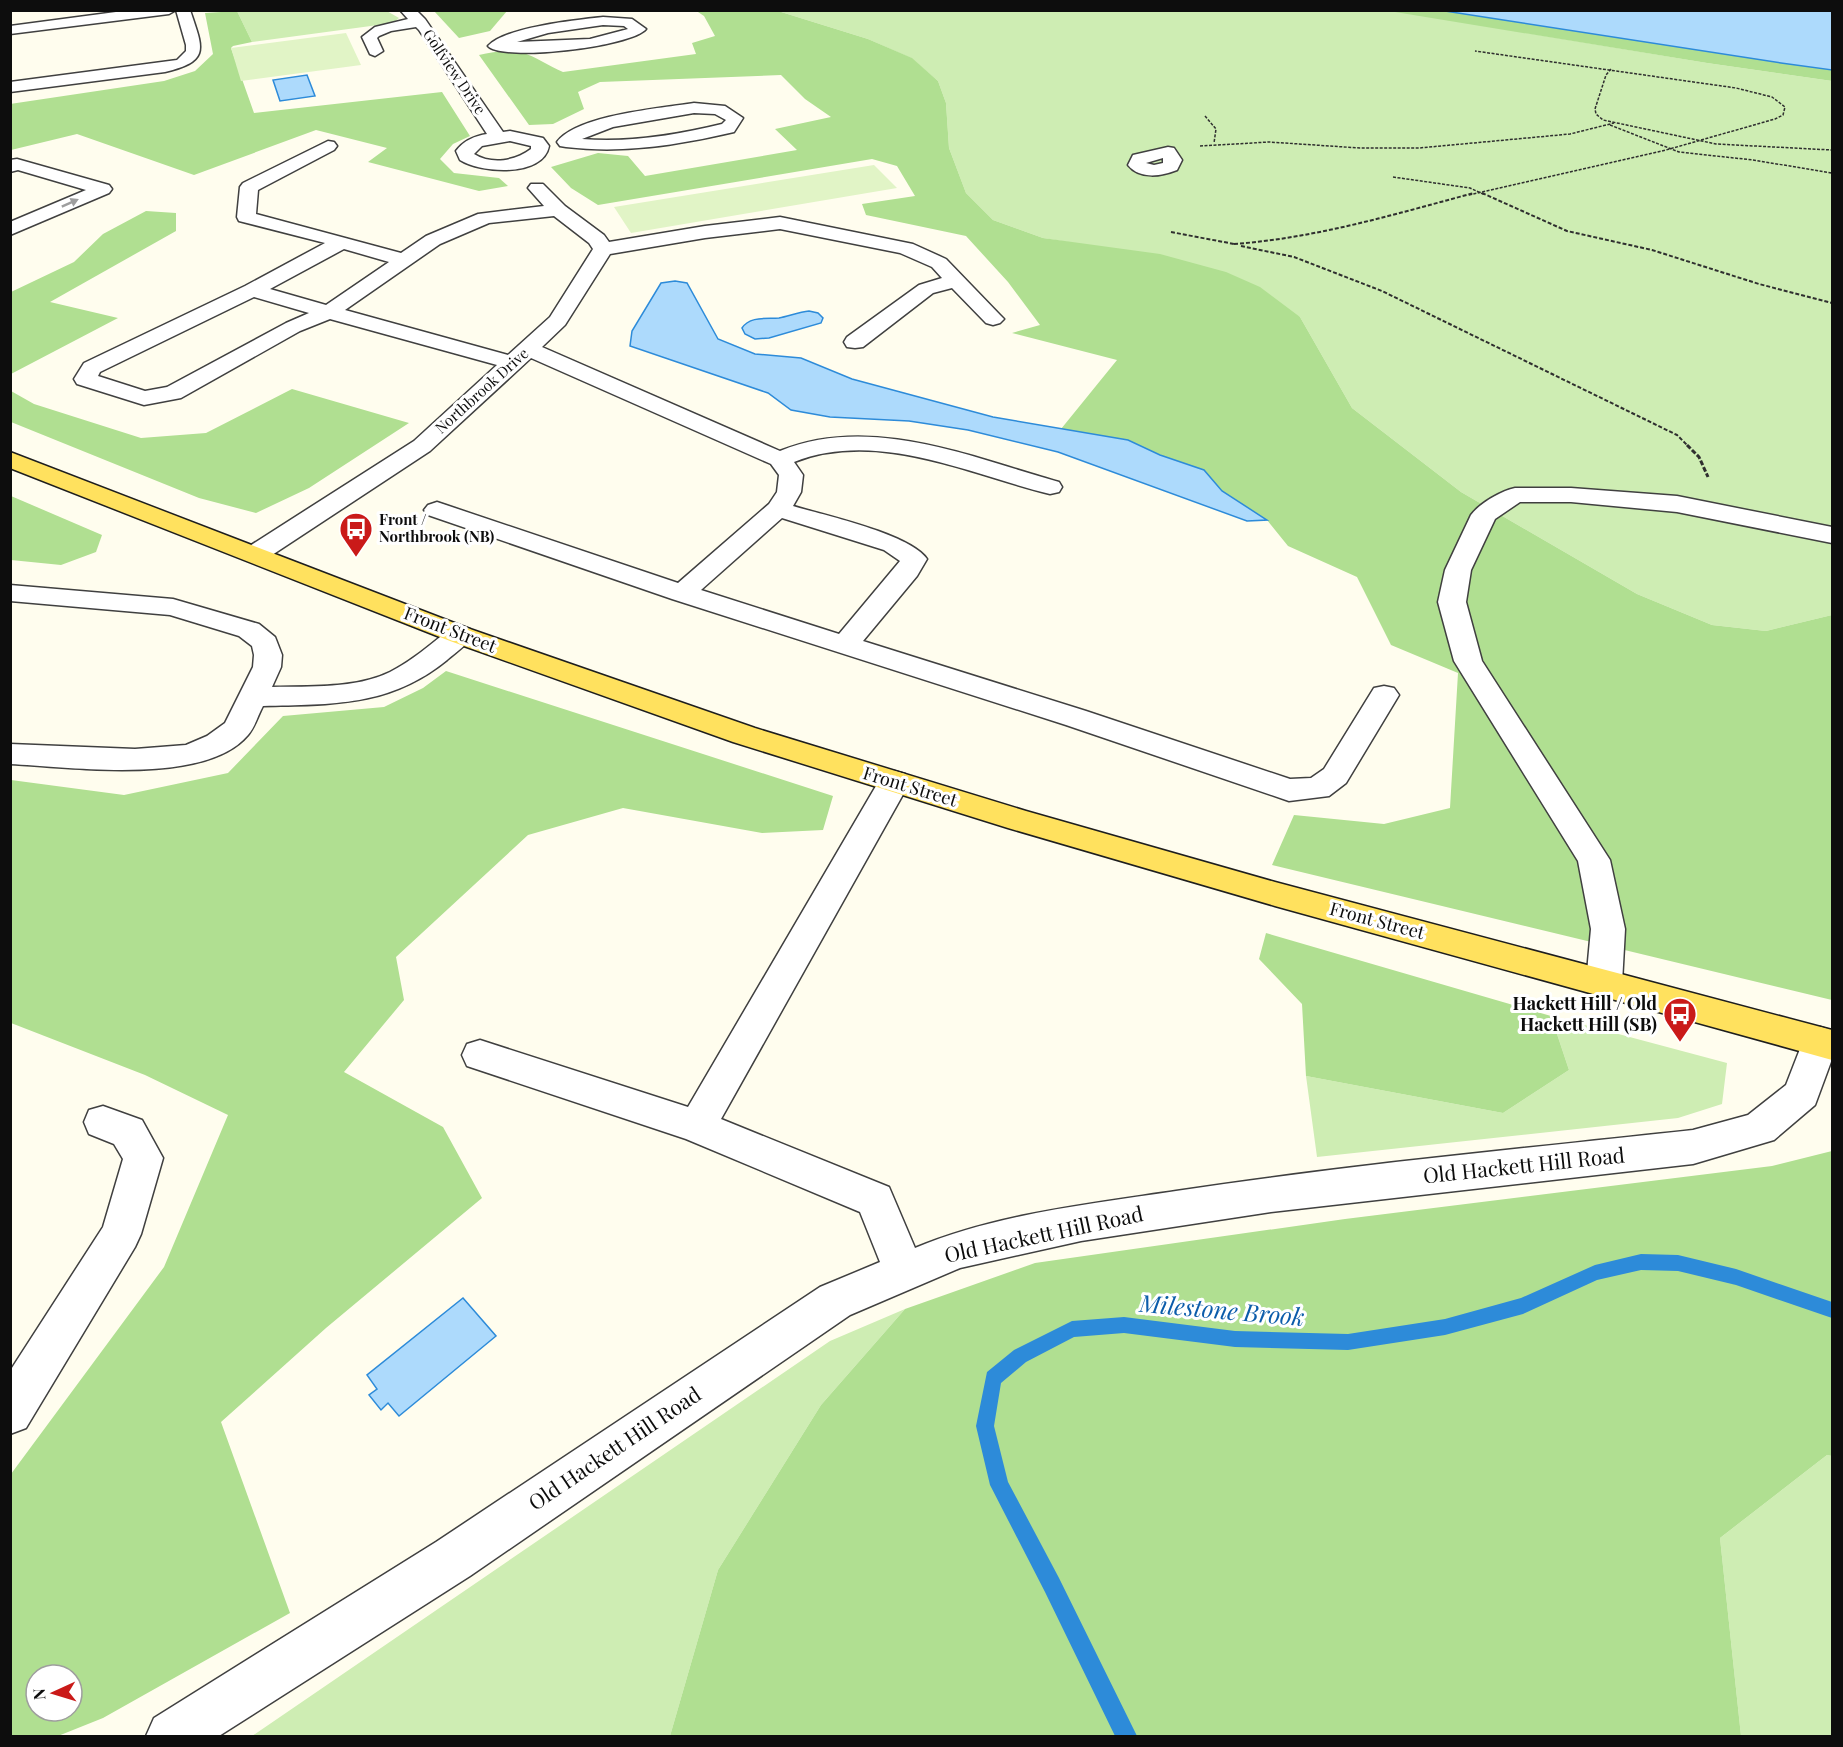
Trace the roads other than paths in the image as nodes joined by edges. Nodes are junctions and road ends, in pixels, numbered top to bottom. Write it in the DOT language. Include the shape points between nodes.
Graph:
graph roads {
  1 [pos="169,10"];
  2 [pos="183,10"];
  3 [pos="407,10"];
  4 [pos="420,22"];
  5 [pos="10,30"];
  6 [pos="490,47"];
  7 [pos="463,50"];
  8 [pos="375,51"];
  9 [pos="441,52"];
  10 [pos="10,87"];
  11 [pos="498,137"];
  12 [pos="566,142"];
  13 [pos="328,146"];
  14 [pos="540,146"];
  15 [pos="10,167"];
  16 [pos="537,188"];
  17 [pos="558,210"];
  18 [pos="12,227"];
  19 [pos="342,242"];
  20 [pos="603,249"];
  21 [pos="405,260"];
  22 [pos="956,280"];
  23 [pos="252,290"];
  24 [pos="329,312"];
  25 [pos="993,319"];
  26 [pos="855,342"];
  27 [pos="521,356"];
  28 [pos="10,459"];
  29 [pos="779,459"];
  30 [pos="1050,488"];
  31 [pos="778,509"];
  32 [pos="436,510"];
  33 [pos="1833,535"];
  34 [pos="257,554"];
  35 [pos="10,593"];
  36 [pos="682,593"];
  37 [pos="460,635"];
  38 [pos="845,645"];
  39 [pos="1384,695"];
  40 [pos="254,697"];
  41 [pos="10,754"];
  42 [pos="894,782"];
  43 [pos="1604,983"];
  44 [pos="1826,1044"];
  45 [pos="480,1055"];
  46 [pos="103,1122"];
  47 [pos="698,1126"];
  48 [pos="905,1272"];
  49 [pos="10,1412"];
  50 [pos="172,1737"];
  1 -- 5 [label="street"];
  2 -- 10 [label="street" via="194,45 193,52 182,63"];
  3 -- 4 [label="street, Golfview Drive"];
  4 -- 8 [label="street" via="371,34"];
  4 -- 9 [label="street, Golfview Drive"];
  6 -- 6 [label="street" via="579,44 627,37 639,29 627,22 603,21 536,33"];
  7 -- 9 [label="street"];
  9 -- 11 [label="street, Golfview Drive"];
  11 -- 14 [label="street, Golfview Drive" via="531,139"];
  11 -- 14 [label="street, Golfview Drive" via="476,142 465,151 466,156 490,165 519,163 535,156"];
  12 -- 12 [label="street" via="588,146 651,142 728,128 735,118 719,109 694,108 594,128 575,134"];
  12 -- 14 [label="street"];
  13 -- 19 [label="street" via="249,187 246,217"];
  18 -- 15 [label="street, one-way" via="103,189 17,164"];
  16 -- 17 [label="street"];
  17 -- 20 [label="street" via="597,239"];
  17 -- 21 [label="street" via="485,218 433,240"];
  19 -- 21 [label="street"];
  19 -- 23 [label="street"];
  20 -- 22 [label="street" via="780,223 906,248 939,263"];
  20 -- 27 [label="street, Northbrook Drive" via="558,321"];
  21 -- 24 [label="street"];
  22 -- 25 [label="street"];
  22 -- 26 [label="street" via="926,289"];
  23 -- 24 [label="street"];
  23 -- 24 [label="street" via="92,368 85,379 144,398 173,393 293,327"];
  24 -- 27 [label="street"];
  27 -- 29 [label="street" via="595,376"];
  27 -- 34 [label="street, Northbrook Drive" via="422,446"];
  28 -- 34 [label="main road, Front Street"];
  29 -- 30 [label="street" via="814,446 879,443"];
  29 -- 31 [label="street" via="791,475 789,492"];
  31 -- 36 [label="street"];
  31 -- 38 [label="street" via="893,545 914,559"];
  32 -- 36 [label="street"];
  33 -- 43 [label="street" via="1677,504 1572,495 1515,495 1485,515 1458,570 1452,602 1468,661 1594,860 1608,929"];
  34 -- 37 [label="main road, Front Street"];
  35 -- 40 [label="street" via="173,607 249,630 265,644 268,655 267,668"];
  36 -- 38 [label="street"];
  37 -- 40 [label="street" via="425,663 392,682 327,694"];
  37 -- 42 [label="main road, Front Street" via="744,735"];
  38 -- 39 [label="street" via="1289,790 1318,788 1335,776"];
  40 -- 41 [label="street" via="237,729 193,754 135,759"];
  42 -- 43 [label="main road, Front Street" via="1275,894"];
  42 -- 47 [label="street"];
  43 -- 44 [label="main road, Front Street"];
  44 -- 48 [label="street, Old Hackett Hill Road" via="1802,1094 1760,1128 1693,1147 1271,1194 1081,1223 956,1250"];
  45 -- 47 [label="street"];
  46 -- 49 [label="street" via="128,1132 143,1158 121,1234"];
  47 -- 48 [label="street" via="875,1200"];
  48 -- 50 [label="street, Old Hackett Hill Road" via="835,1300 453,1559"];
}
